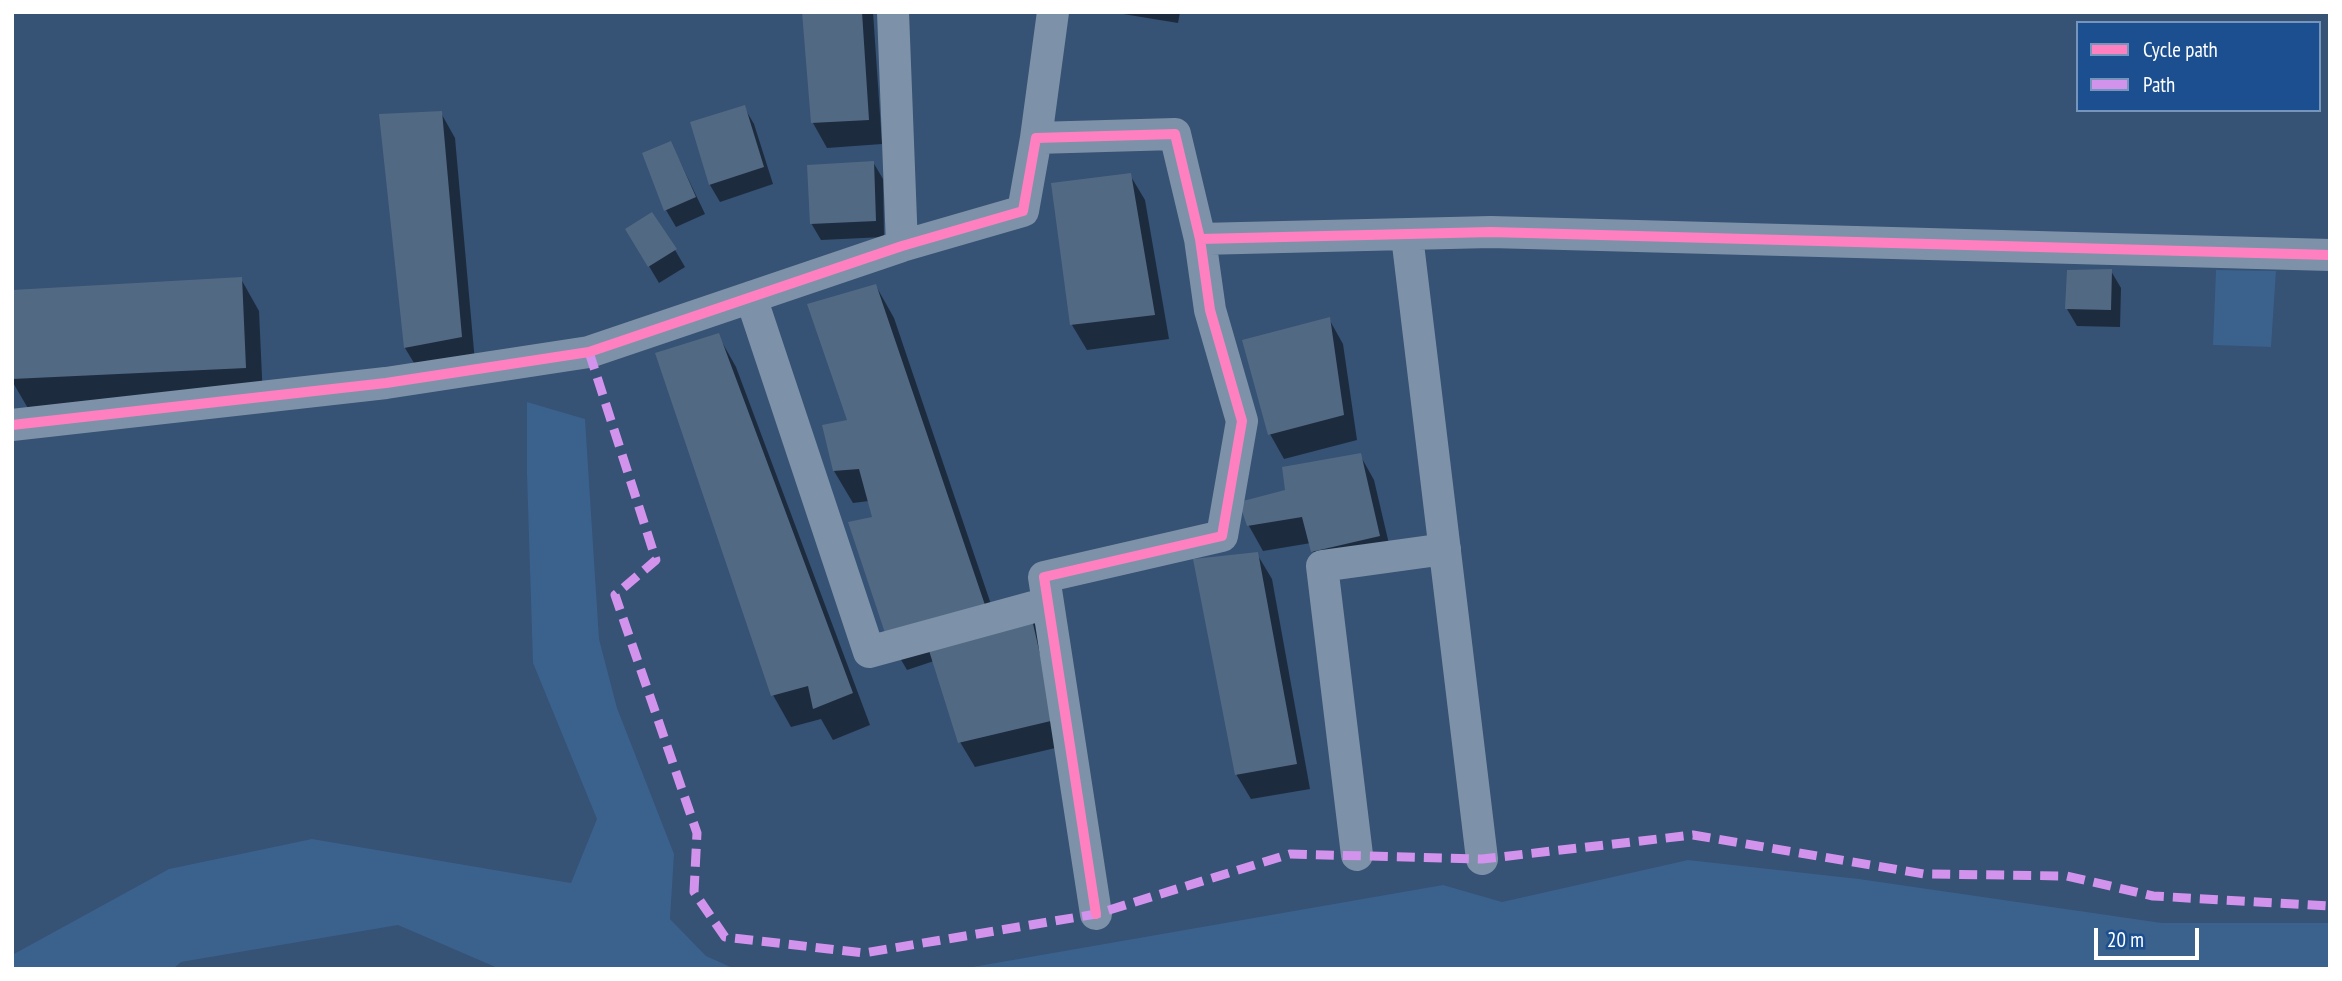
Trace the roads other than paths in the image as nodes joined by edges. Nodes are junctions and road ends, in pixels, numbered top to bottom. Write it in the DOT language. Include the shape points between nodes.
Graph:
graph roads {
  1 [pos="893,12"];
  2 [pos="1053,12"];
  3 [pos="1035,138"];
  4 [pos="1407,236"];
  5 [pos="1200,239"];
  6 [pos="902,246"];
  7 [pos="2330,255"];
  8 [pos="751,297"];
  9 [pos="12,425"];
  10 [pos="1445,549"];
  11 [pos="1048,603"];
  12 [pos="1357,855"];
  13 [pos="1482,859"];
  14 [pos="1096,914"];
  1 -- 6 [label="street"];
  2 -- 3 [label="street"];
  3 -- 5 [label="street" via="1175,134"];
  3 -- 6 [label="street" via="1023,211"];
  4 -- 5 [label="street"];
  4 -- 7 [label="street" via="1491,232"];
  4 -- 10 [label="street"];
  5 -- 11 [label="street" via="1210,310 1242,421 1222,536 1044,577"];
  6 -- 8 [label="street"];
  8 -- 9 [label="street" via="589,352 386,383"];
  8 -- 11 [label="street" via="869,652"];
  10 -- 12 [label="street" via="1322,566"];
  10 -- 13 [label="street"];
  11 -- 14 [label="street"];
}
